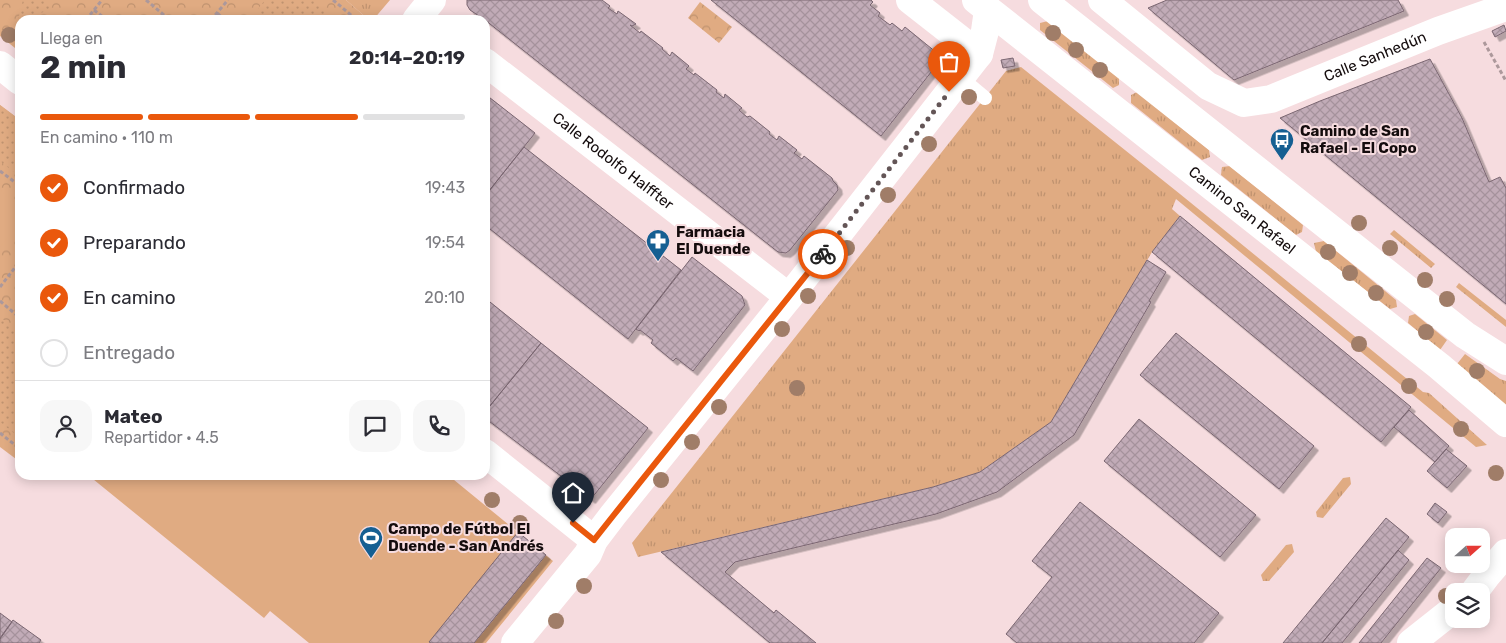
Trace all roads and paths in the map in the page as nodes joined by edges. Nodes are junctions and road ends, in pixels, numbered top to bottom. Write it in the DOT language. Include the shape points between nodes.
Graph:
graph roads {
  1 [pos="102,0"];
  2 [pos="146,0"];
  3 [pos="228,0"];
  4 [pos="333,0"];
  5 [pos="910,0"];
  6 [pos="1042,0"];
  7 [pos="1102,0"];
  8 [pos="982,5"];
  9 [pos="1506,6"];
  10 [pos="94,10"];
  11 [pos="217,13"];
  12 [pos="162,14"];
  13 [pos="90,15"];
  14 [pos="100,15"];
  15 [pos="219,15"];
  16 [pos="351,15"];
  17 [pos="1471,20"];
  18 [pos="979,54"];
  19 [pos="0,65"];
  20 [pos="490,66"];
  21 [pos="15,77"];
  22 [pos="960,78"];
  23 [pos="1506,81"];
  24 [pos="985,98"];
  25 [pos="0,171"];
  26 [pos="15,182"];
  27 [pos="15,268"];
  28 [pos="0,287"];
  29 [pos="789,297"];
  30 [pos="0,302"];
  31 [pos="15,314"];
  32 [pos="1506,361"];
  33 [pos="1506,423"];
  34 [pos="0,433"];
  35 [pos="15,445"];
  36 [pos="490,457"];
  37 [pos="594,540"];
  38 [pos="1506,553"];
  39 [pos="1481,583"];
  40 [pos="1445,621"];
  41 [pos="1434,635"];
  42 [pos="515,643"];
  43 [pos="1411,643"];
  1 -- 10 [label="path"];
  2 -- 12 [label="path"];
  3 -- 11 [label="path"];
  4 -- 16 [label="path"];
  5 -- 18 [label="street"];
  6 -- 32 [label="street" via="1465,335"];
  7 -- 17 [label="street, Calle Sanhedún" via="1208,86 1244,103 1271,99"];
  8 -- 18 [label="street" via="985,31"];
  8 -- 33 [label="street, Camino San Rafael" via="1439,366"];
  9 -- 17 [label="street, Calle Sanhedún"];
  10 -- 13 [label="path"];
  10 -- 14 [label="path"];
  11 -- 15 [label="path"];
  17 -- 23 [label="path"];
  18 -- 22 [label="street"];
  19 -- 21 [label="street"];
  20 -- 29 [label="street, Calle Rodolfo Halffter"];
  22 -- 24 [label="lane"];
  22 -- 29 [label="street"];
  25 -- 26 [label="path"];
  27 -- 28 [label="path"];
  29 -- 37 [label="street"];
  30 -- 31 [label="path"];
  34 -- 35 [label="path"];
  36 -- 37 [label="street"];
  37 -- 42 [label="street" via="588,554"];
  38 -- 39 [label="street"];
  40 -- 41 [label="street"];
  41 -- 43 [label="street"];
}
